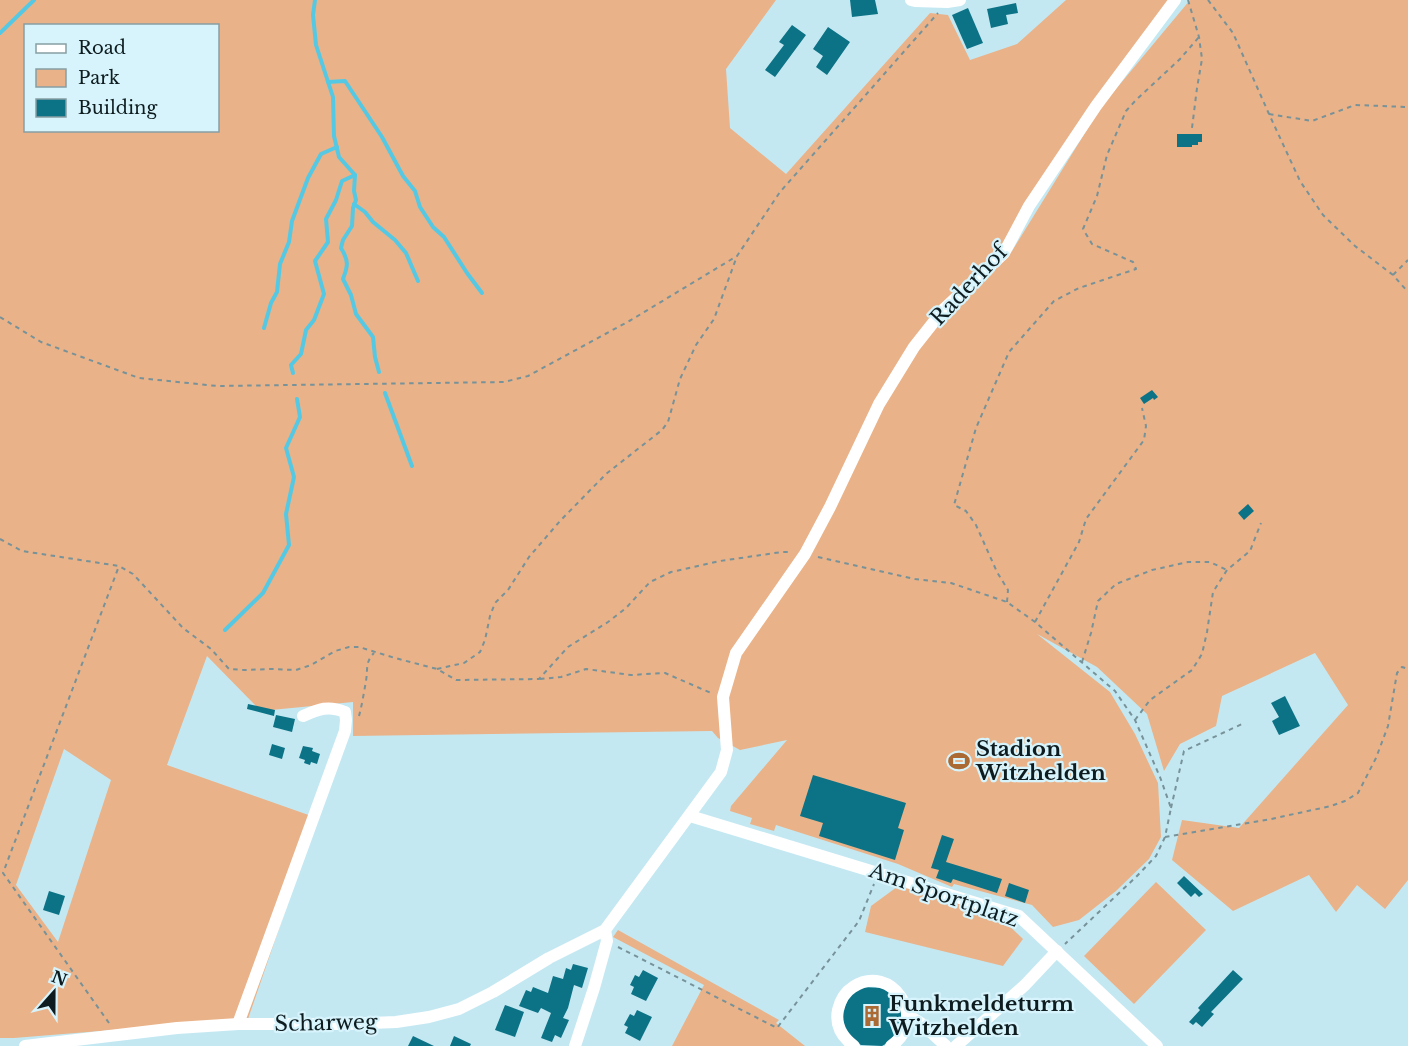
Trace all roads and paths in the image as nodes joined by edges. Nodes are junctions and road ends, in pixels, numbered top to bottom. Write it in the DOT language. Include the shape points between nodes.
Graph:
graph roads {
  1 [pos="911,0"];
  2 [pos="1175,0"];
  3 [pos="1188,0"];
  4 [pos="1208,0"];
  5 [pos="954,1"];
  6 [pos="1199,37"];
  7 [pos="1408,107"];
  8 [pos="1269,114"];
  9 [pos="1192,128"];
  10 [pos="736,256"];
  11 [pos="1408,260"];
  12 [pos="1393,275"];
  13 [pos="1408,292"];
  14 [pos="0,317"];
  15 [pos="1142,408"];
  16 [pos="1261,523"];
  17 [pos="0,539"];
  18 [pos="806,554"];
  19 [pos="119,566"];
  20 [pos="1227,570"];
  21 [pos="1007,602"];
  22 [pos="1035,622"];
  23 [pos="375,652"];
  24 [pos="1082,662"];
  25 [pos="437,669"];
  26 [pos="1408,669"];
  27 [pos="538,679"];
  28 [pos="723,697"];
  29 [pos="303,716"];
  30 [pos="346,720"];
  31 [pos="1135,720"];
  32 [pos="1242,724"];
  33 [pos="1172,808"];
  34 [pos="690,816"];
  35 [pos="1165,837"];
  36 [pos="879,873"];
  37 [pos="606,935"];
  38 [pos="1057,951"];
  39 [pos="908,1015"];
  40 [pos="238,1024"];
  41 [pos="118,1035"];
  42 [pos="25,1046"];
  43 [pos="575,1046"];
  44 [pos="854,1046"];
  45 [pos="891,1046"];
  46 [pos="946,1046"];
  47 [pos="956,1046"];
  48 [pos="1157,1046"];
  1 -- 5 [label="street"];
  2 -- 18 [label="street, Raderhof" via="1096,106 1029,206 1004,253 944,309 914,347 879,405"];
  3 -- 6 [label="path"];
  4 -- 8 [label="path" via="1233,33"];
  5 -- 10 [label="path" via="780,192"];
  6 -- 9 [label="path" via="1202,59"];
  6 -- 21 [label="path" via="1126,111 1083,229 1092,244 1133,262 1136,269 1079,288 1054,301 1009,352 976,428 954,505 976,525 1008,590"];
  7 -- 8 [label="path" via="1355,105 1312,121"];
  8 -- 12 [label="path" via="1300,181 1323,215"];
  10 -- 14 [label="path" via="580,348 528,376 504,382 217,386 139,378 41,342"];
  10 -- 25 [label="path" via="714,320 696,345 680,379 668,422 606,474 544,539 495,603 480,652 464,663"];
  11 -- 12 [label="path"];
  12 -- 13 [label="path"];
  15 -- 22 [label="path" via="1144,440 1086,519 1078,542"];
  16 -- 20 [label="path" via="1250,551"];
  17 -- 19 [label="path" via="22,551"];
  18 -- 21 [label="path" via="915,579 951,583"];
  18 -- 27 [label="path" via="783,552 671,572 650,582 626,608 568,647"];
  18 -- 28 [label="street, Raderhof" via="736,653"];
  19 -- 23 [label="path" via="133,574 183,628 229,669 296,670 349,647"];
  19 -- 41 [label="path" via="3,873"];
  20 -- 24 [label="path" via="1210,562 1188,562 1116,584 1098,602"];
  20 -- 31 [label="path" via="1213,592 1202,654 1192,670 1150,700"];
  21 -- 22 [label="path"];
  22 -- 24 [label="path"];
  23 -- 25 [label="path"];
  23 -- 30 [label="path" via="367,664 358,716 353,721"];
  24 -- 31 [label="path" via="1115,691"];
  25 -- 27 [label="path" via="456,680"];
  26 -- 35 [label="path" via="1402,667 1396,673 1388,726 1358,793 1330,806"];
  27 -- 28 [label="path" via="586,669 632,675 665,673"];
  28 -- 34 [label="street, Scharweg" via="727,750 722,772"];
  29 -- 30 [label="street" via="318,709 335,708 345,712"];
  30 -- 40 [label="street"];
  31 -- 33 [label="path"];
  32 -- 33 [label="path" via="1184,751"];
  33 -- 35 [label="path"];
  34 -- 36 [label="street, Am Sportplatz"];
  34 -- 37 [label="street, Scharweg"];
  35 -- 38 [label="path" via="1156,856 1143,870"];
  36 -- 37 [label="path" via="859,921 777,1028"];
  36 -- 38 [label="street, Am Sportplatz" via="1019,916"];
  37 -- 40 [label="street, Scharweg" via="549,958 459,1009 429,1017 344,1024"];
  37 -- 43 [label="street, Scharweg"];
  38 -- 47 [label="street"];
  38 -- 48 [label="street, Am Sportplatz"];
  39 -- 44 [label="street" via="903,999 891,987 867,981 851,988 841,1001 837,1018 842,1034"];
  39 -- 45 [label="street" via="904,1031"];
  39 -- 46 [label="street"];
  40 -- 41 [label="street, Scharweg"];
  41 -- 42 [label="street, Scharweg"];
}
